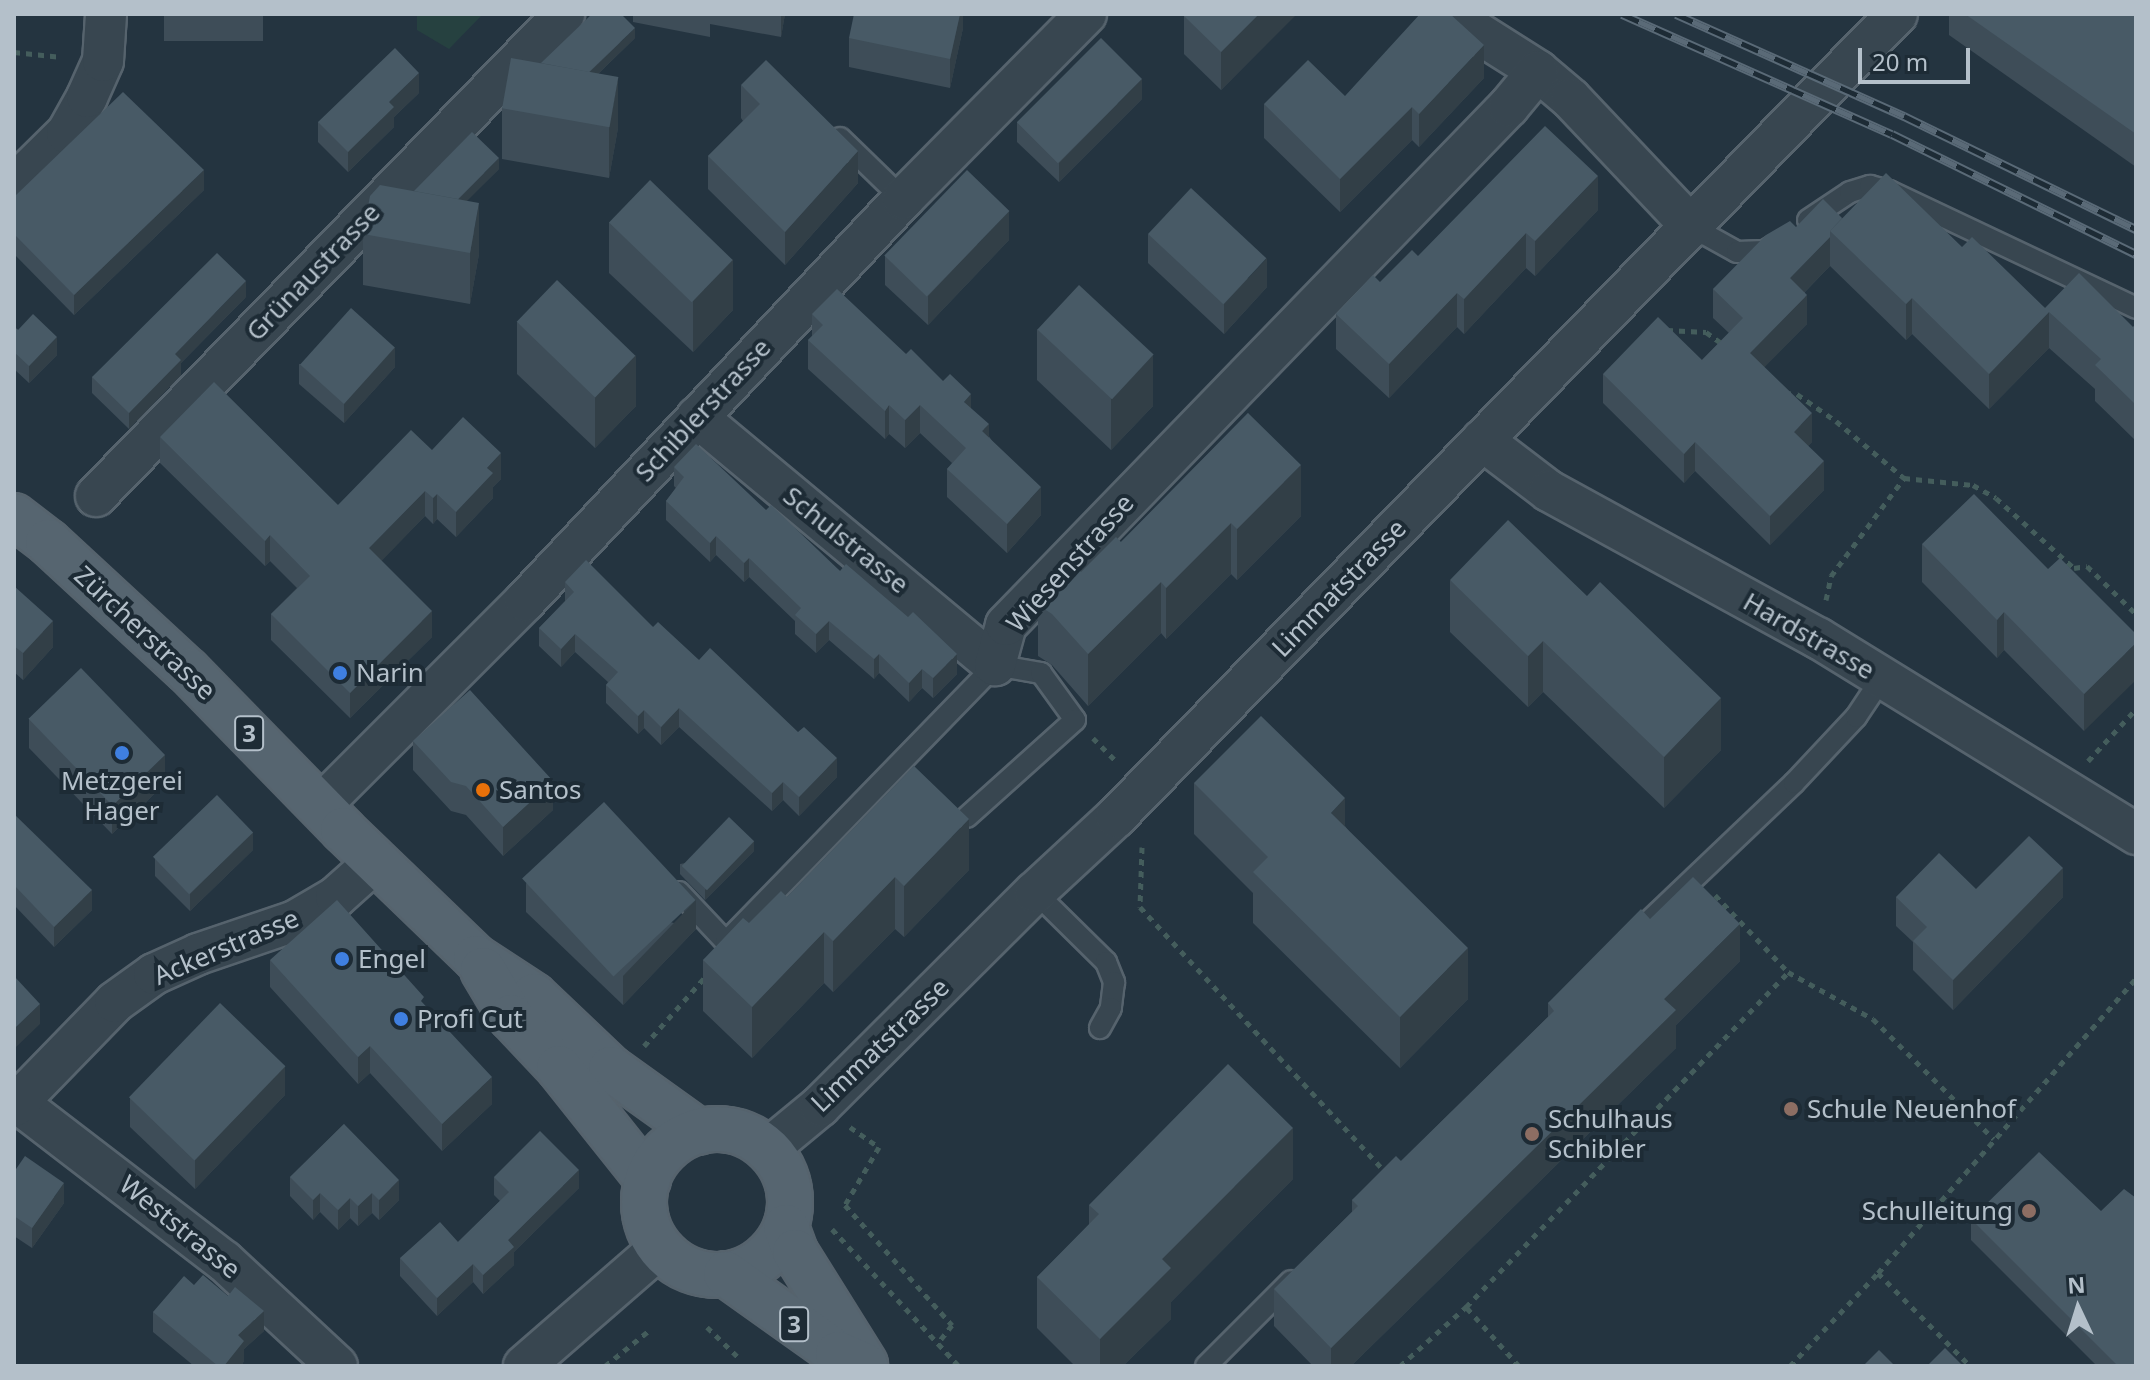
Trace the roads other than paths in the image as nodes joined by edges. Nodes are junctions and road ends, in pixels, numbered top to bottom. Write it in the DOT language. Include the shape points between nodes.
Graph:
graph roads {
  1 [pos="106,14"];
  2 [pos="564,14"];
  3 [pos="1086,14"];
  4 [pos="1448,14"];
  5 [pos="1897,14"];
  6 [pos="1538,71"];
  7 [pos="826,124"];
  8 [pos="14,185"];
  9 [pos="903,199"];
  10 [pos="1692,227"];
  11 [pos="2136,308"];
  12 [pos="697,417"];
  13 [pos="1482,440"];
  14 [pos="96,496"];
  15 [pos="14,516"];
  16 [pos="995,665"];
  17 [pos="1882,678"];
  18 [pos="320,806"];
  19 [pos="967,817"];
  20 [pos="2136,834"];
  21 [pos="375,862"];
  22 [pos="664,876"];
  23 [pos="1035,892"];
  24 [pos="1639,931"];
  25 [pos="476,958"];
  26 [pos="1100,1028"];
  27 [pos="15,1103"];
  28 [pos="699,1132"];
  29 [pos="768,1149"];
  30 [pos="648,1180"];
  31 [pos="786,1227"];
  32 [pos="661,1247"];
  33 [pos="1305,1267"];
  34 [pos="726,1274"];
  35 [pos="849,1363"];
  36 [pos="337,1366"];
  37 [pos="524,1366"];
  38 [pos="1206,1366"];
  1 -- 8 [label="street" via="103,61 67,133"];
  2 -- 14 [label="street, Grünaustrasse"];
  3 -- 9 [label="street, Schiblerstrasse"];
  4 -- 6 [label="street"];
  5 -- 10 [label="street, Limmatstrasse"];
  6 -- 10 [label="street"];
  6 -- 16 [label="street, Wiesenstrasse" via="1006,625"];
  7 -- 9 [label="lane"];
  9 -- 12 [label="street, Schiblerstrasse"];
  10 -- 11 [label="lane" via="1737,252 1765,251 1850,192 1870,186"];
  10 -- 13 [label="street, Limmatstrasse"];
  12 -- 16 [label="street, Schulstrasse"];
  12 -- 18 [label="street, Schiblerstrasse" via="525,601"];
  13 -- 17 [label="street, Hardstrasse" via="1549,491"];
  13 -- 23 [label="street, Limmatstrasse" via="1116,817"];
  15 -- 18 [label="main road, Zürcherstrasse / 3" via="188,671"];
  16 -- 19 [label="lane" via="1041,673 1075,720"];
  16 -- 22 [label="lane, Wiesenstrasse" via="726,942"];
  17 -- 20 [label="street, Hardstrasse"];
  17 -- 24 [label="lane" via="1856,717 1794,783"];
  18 -- 21 [label="main road, Zürcherstrasse / 3"];
  21 -- 25 [label="main road, Zürcherstrasse / 3"];
  21 -- 27 [label="street, Ackerstrasse" via="336,897 295,921 154,974 115,1002"];
  23 -- 26 [label="lane" via="1106,962 1114,982 1111,1008"];
  23 -- 29 [label="street, Limmatstrasse" via="820,1106"];
  25 -- 28 [label="main road, Zürcherstrasse / 3" via="534,996 611,1069"];
  25 -- 30 [label="main road, Zürcherstrasse / 3" via="511,1017"];
  27 -- 36 [label="street, Weststrasse" via="224,1261"];
  28 -- 29 [label="main road" via="736,1131"];
  28 -- 30 [label="main road" via="666,1150"];
  29 -- 31 [label="main road" via="789,1185"];
  30 -- 32 [label="main road" via="646,1215"];
  31 -- 34 [label="main road" via="760,1261"];
  31 -- 35 [label="main road, 3"];
  32 -- 34 [label="main road" via="690,1269"];
  32 -- 37 [label="street"];
  33 -- 38 [label="lane"];
  34 -- 35 [label="main road, 3"];
}
